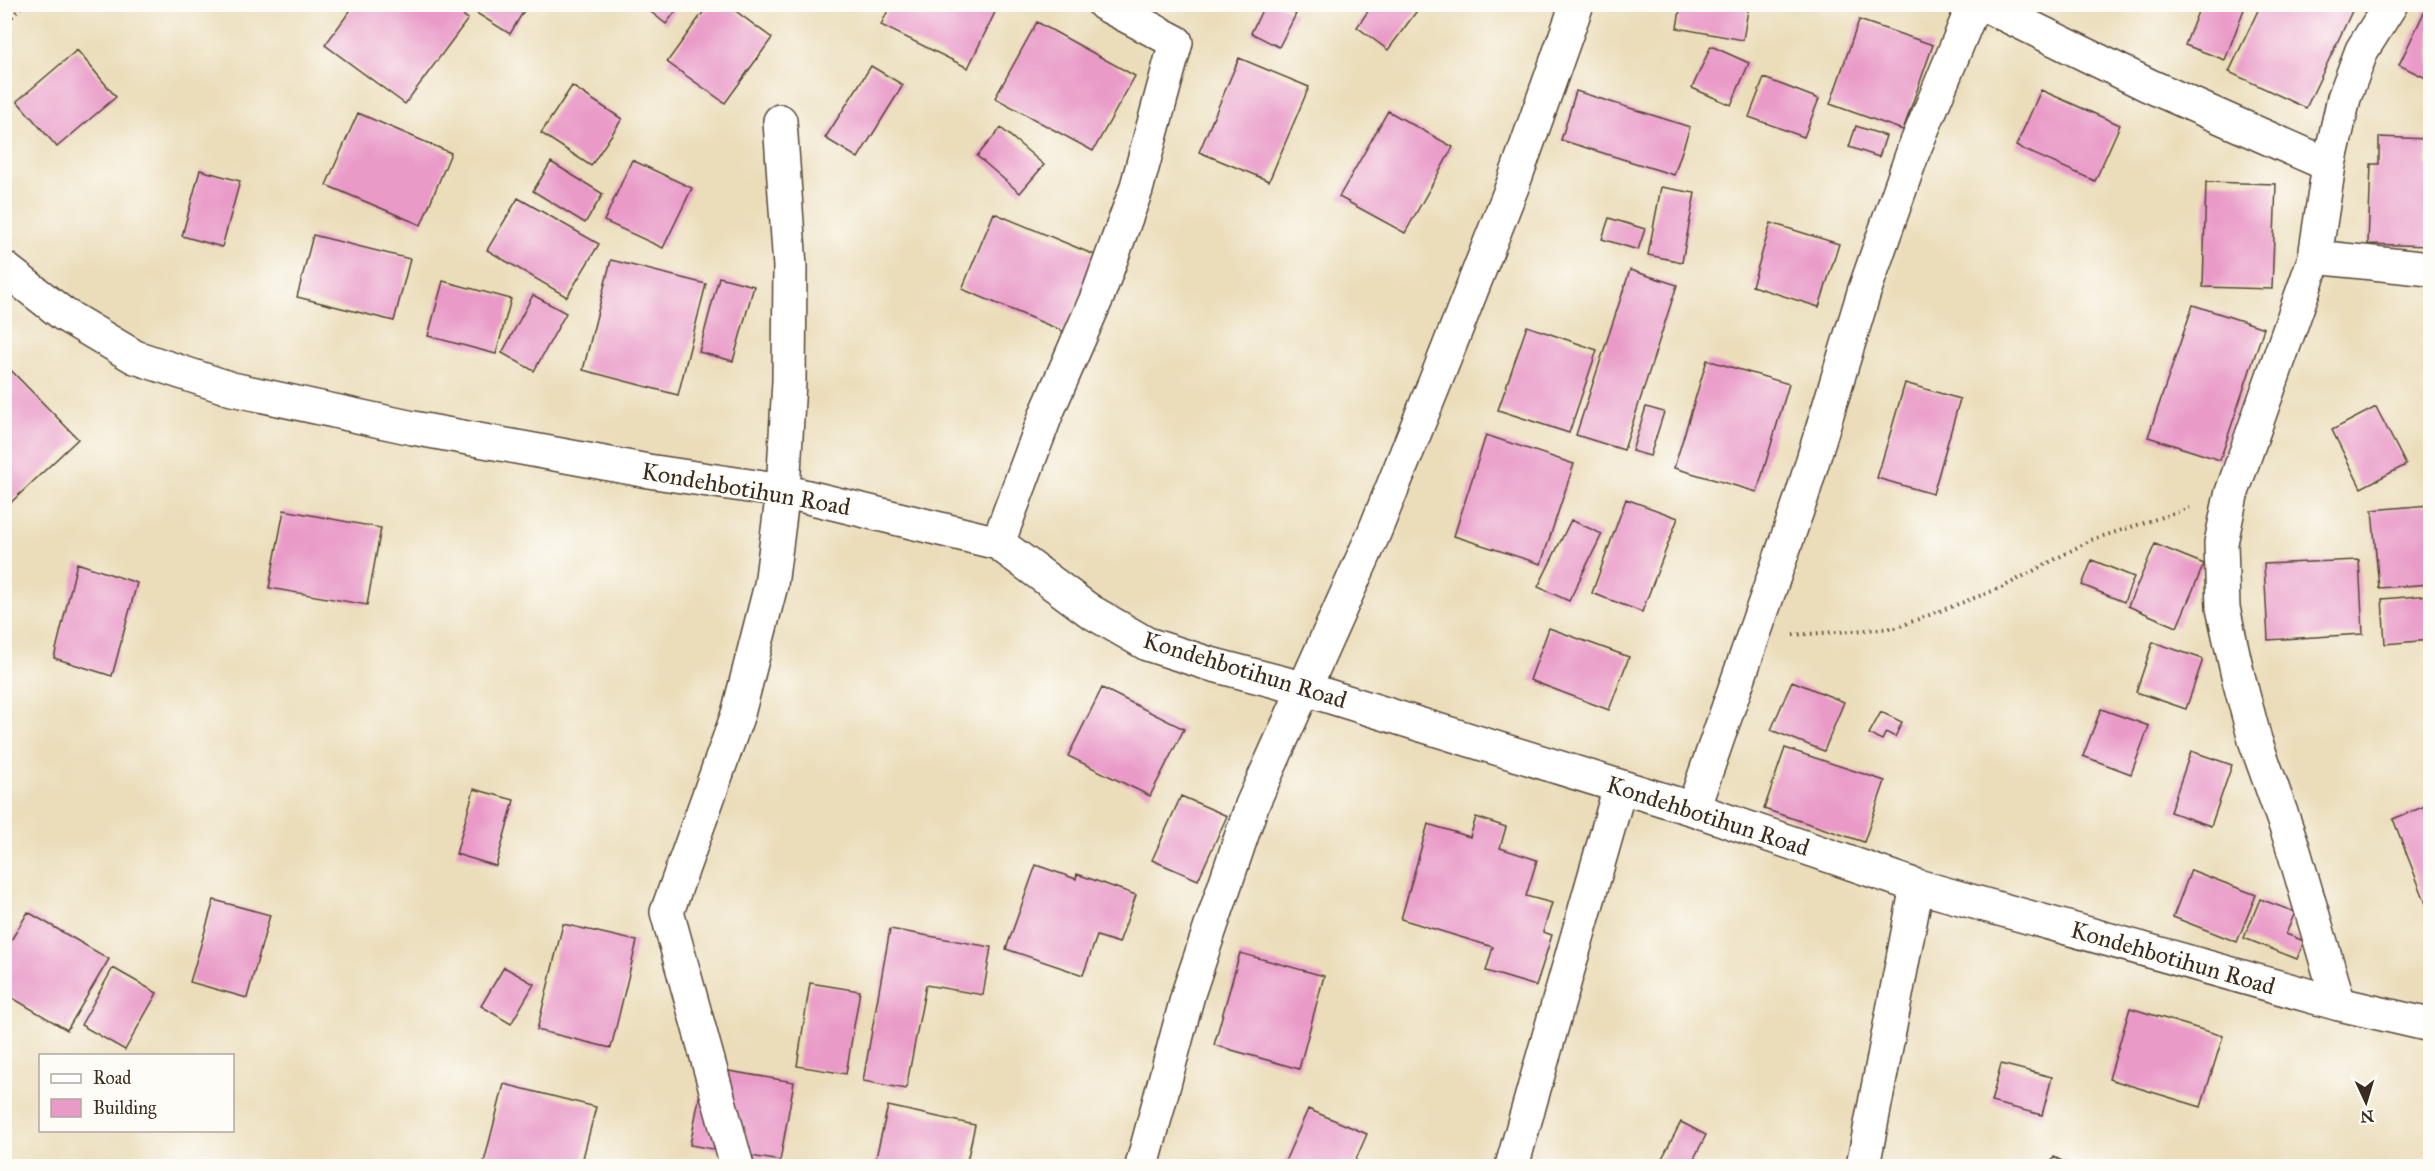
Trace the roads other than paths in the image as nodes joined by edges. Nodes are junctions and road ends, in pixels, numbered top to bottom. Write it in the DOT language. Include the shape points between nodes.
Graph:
graph roads {
  1 [pos="1104,4"];
  2 [pos="1576,4"];
  3 [pos="1974,4"];
  4 [pos="1983,4"];
  5 [pos="2391,4"];
  6 [pos="780,121"];
  7 [pos="2329,165"];
  8 [pos="2315,257"];
  9 [pos="4,268"];
  10 [pos="2430,269"];
  11 [pos="783,491"];
  12 [pos="998,543"];
  13 [pos="1302,688"];
  14 [pos="1620,787"];
  15 [pos="1693,809"];
  16 [pos="1917,886"];
  17 [pos="2339,1004"];
  18 [pos="2430,1025"];
  19 [pos="737,1167"];
  20 [pos="1142,1167"];
  21 [pos="1512,1167"];
  22 [pos="1863,1167"];
  1 -- 12 [label="street" via="1176,42 1136,190"];
  2 -- 13 [label="street" via="1512,187 1436,380 1374,533"];
  3 -- 15 [label="street" via="1906,173 1864,292 1802,496"];
  4 -- 7 [label="street" via="2148,85"];
  5 -- 7 [label="street" via="2359,60 2344,98"];
  6 -- 11 [label="street" via="790,267"];
  7 -- 8 [label="street"];
  8 -- 10 [label="street"];
  8 -- 17 [label="street" via="2231,495 2221,543 2226,619 2255,740 2291,841"];
  9 -- 11 [label="street, Kondehbotihun Road" via="63,314 135,357 232,389 424,430"];
  11 -- 12 [label="street, Kondehbotihun Road"];
  11 -- 19 [label="street" via="771,585 738,714 666,912"];
  12 -- 13 [label="street, Kondehbotihun Road" via="1090,611 1147,644"];
  13 -- 14 [label="street, Kondehbotihun Road"];
  13 -- 20 [label="street" via="1252,805 1189,992"];
  14 -- 15 [label="street, Kondehbotihun Road"];
  14 -- 21 [label="street"];
  15 -- 16 [label="street, Kondehbotihun Road"];
  16 -- 17 [label="street, Kondehbotihun Road"];
  16 -- 22 [label="street"];
  17 -- 18 [label="street, Kondehbotihun Road"];
}
